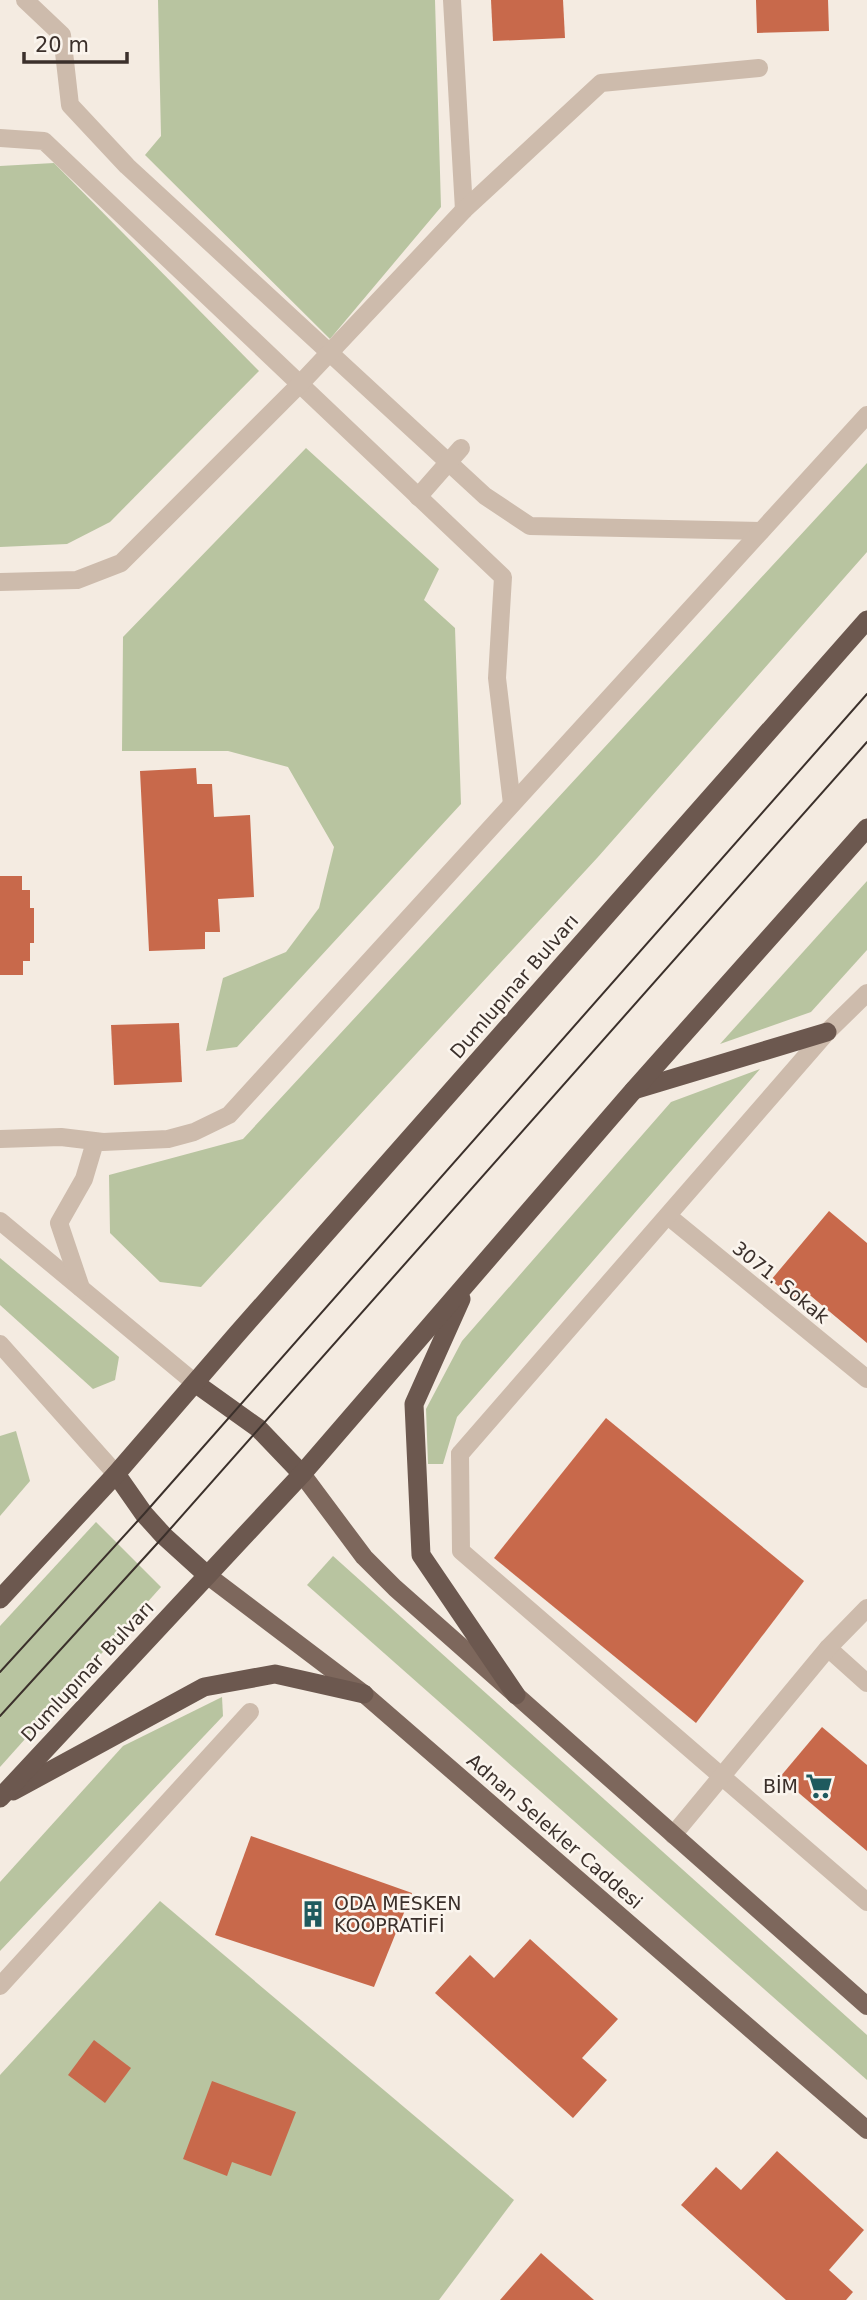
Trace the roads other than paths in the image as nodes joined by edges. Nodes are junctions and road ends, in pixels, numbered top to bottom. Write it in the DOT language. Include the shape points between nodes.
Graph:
graph roads {
  1 [pos="25,0"];
  2 [pos="452,0"];
  3 [pos="759,68"];
  4 [pos="0,138"];
  5 [pos="464,210"];
  6 [pos="329,353"];
  7 [pos="300,384"];
  8 [pos="867,415"];
  9 [pos="461,448"];
  10 [pos="448,462"];
  11 [pos="418,497"];
  12 [pos="761,531"];
  13 [pos="0,582"];
  14 [pos="867,620"];
  15 [pos="512,804"];
  16 [pos="867,828"];
  17 [pos="865,1000"];
  18 [pos="827,1032"];
  19 [pos="633,1091"];
  20 [pos="0,1139"];
  21 [pos="95,1142"];
  22 [pos="668,1216"];
  23 [pos="0,1221"];
  24 [pos="470,1279"];
  25 [pos="81,1287"];
  26 [pos="0,1345"];
  27 [pos="867,1380"];
  28 [pos="195,1382"];
  29 [pos="117,1474"];
  30 [pos="302,1474"];
  31 [pos="207,1575"];
  32 [pos="0,1599"];
  33 [pos="867,1608"];
  34 [pos="828,1648"];
  35 [pos="867,1683"];
  36 [pos="364,1694"];
  37 [pos="516,1695"];
  38 [pos="250,1712"];
  39 [pos="721,1776"];
  40 [pos="0,1798"];
  41 [pos="673,1835"];
  42 [pos="867,1902"];
  43 [pos="0,1986"];
  44 [pos="867,2006"];
  45 [pos="867,2130"];
  1 -- 6 [label="street" via="62,34 70,105 127,166"];
  2 -- 5 [label="street"];
  3 -- 5 [label="street" via="601,82"];
  4 -- 7 [label="street" via="44,141"];
  5 -- 6 [label="street"];
  6 -- 7 [label="street"];
  6 -- 10 [label="street"];
  7 -- 11 [label="street"];
  7 -- 13 [label="street" via="121,563 78,580"];
  8 -- 12 [label="street"];
  9 -- 10 [label="street"];
  10 -- 11 [label="street"];
  10 -- 12 [label="street" via="485,496 530,526"];
  11 -- 15 [label="street" via="503,577 497,678"];
  12 -- 15 [label="street"];
  14 -- 28 [label="highway, Dumlupınar Bulvarı"];
  15 -- 21 [label="street" via="229,1115 168,1139"];
  16 -- 19 [label="highway, Dumlupınar Bulvarı"];
  17 -- 18 [label="street"];
  18 -- 19 [label="highway"];
  18 -- 22 [label="street"];
  19 -- 24 [label="highway, Dumlupınar Bulvarı"];
  20 -- 21 [label="street" via="61,1137"];
  21 -- 25 [label="street" via="85,1179 60,1223"];
  22 -- 27 [label="street, 3071. Sokak"];
  22 -- 39 [label="street" via="460,1454 461,1550"];
  23 -- 25 [label="street"];
  24 -- 30 [label="highway, Dumlupınar Bulvarı"];
  24 -- 37 [label="highway" via="414,1404 421,1555"];
  25 -- 28 [label="street"];
  26 -- 29 [label="street"];
  28 -- 29 [label="highway, Dumlupınar Bulvarı"];
  28 -- 30 [label="highway" via="258,1429"];
  29 -- 31 [label="highway" via="163,1536"];
  29 -- 32 [label="highway, Dumlupınar Bulvarı"];
  30 -- 31 [label="highway, Dumlupınar Bulvarı"];
  30 -- 37 [label="main road" via="365,1557 395,1588"];
  31 -- 36 [label="main road, Adnan Selekler Caddesi"];
  31 -- 40 [label="highway, Dumlupınar Bulvarı"];
  33 -- 34 [label="street"];
  34 -- 35 [label="street"];
  34 -- 39 [label="street"];
  36 -- 40 [label="highway" via="275,1674 204,1687"];
  36 -- 45 [label="main road, Adnan Selekler Caddesi"];
  37 -- 41 [label="main road"];
  38 -- 43 [label="street"];
  39 -- 41 [label="street"];
  39 -- 42 [label="street"];
  41 -- 44 [label="main road"];
}
